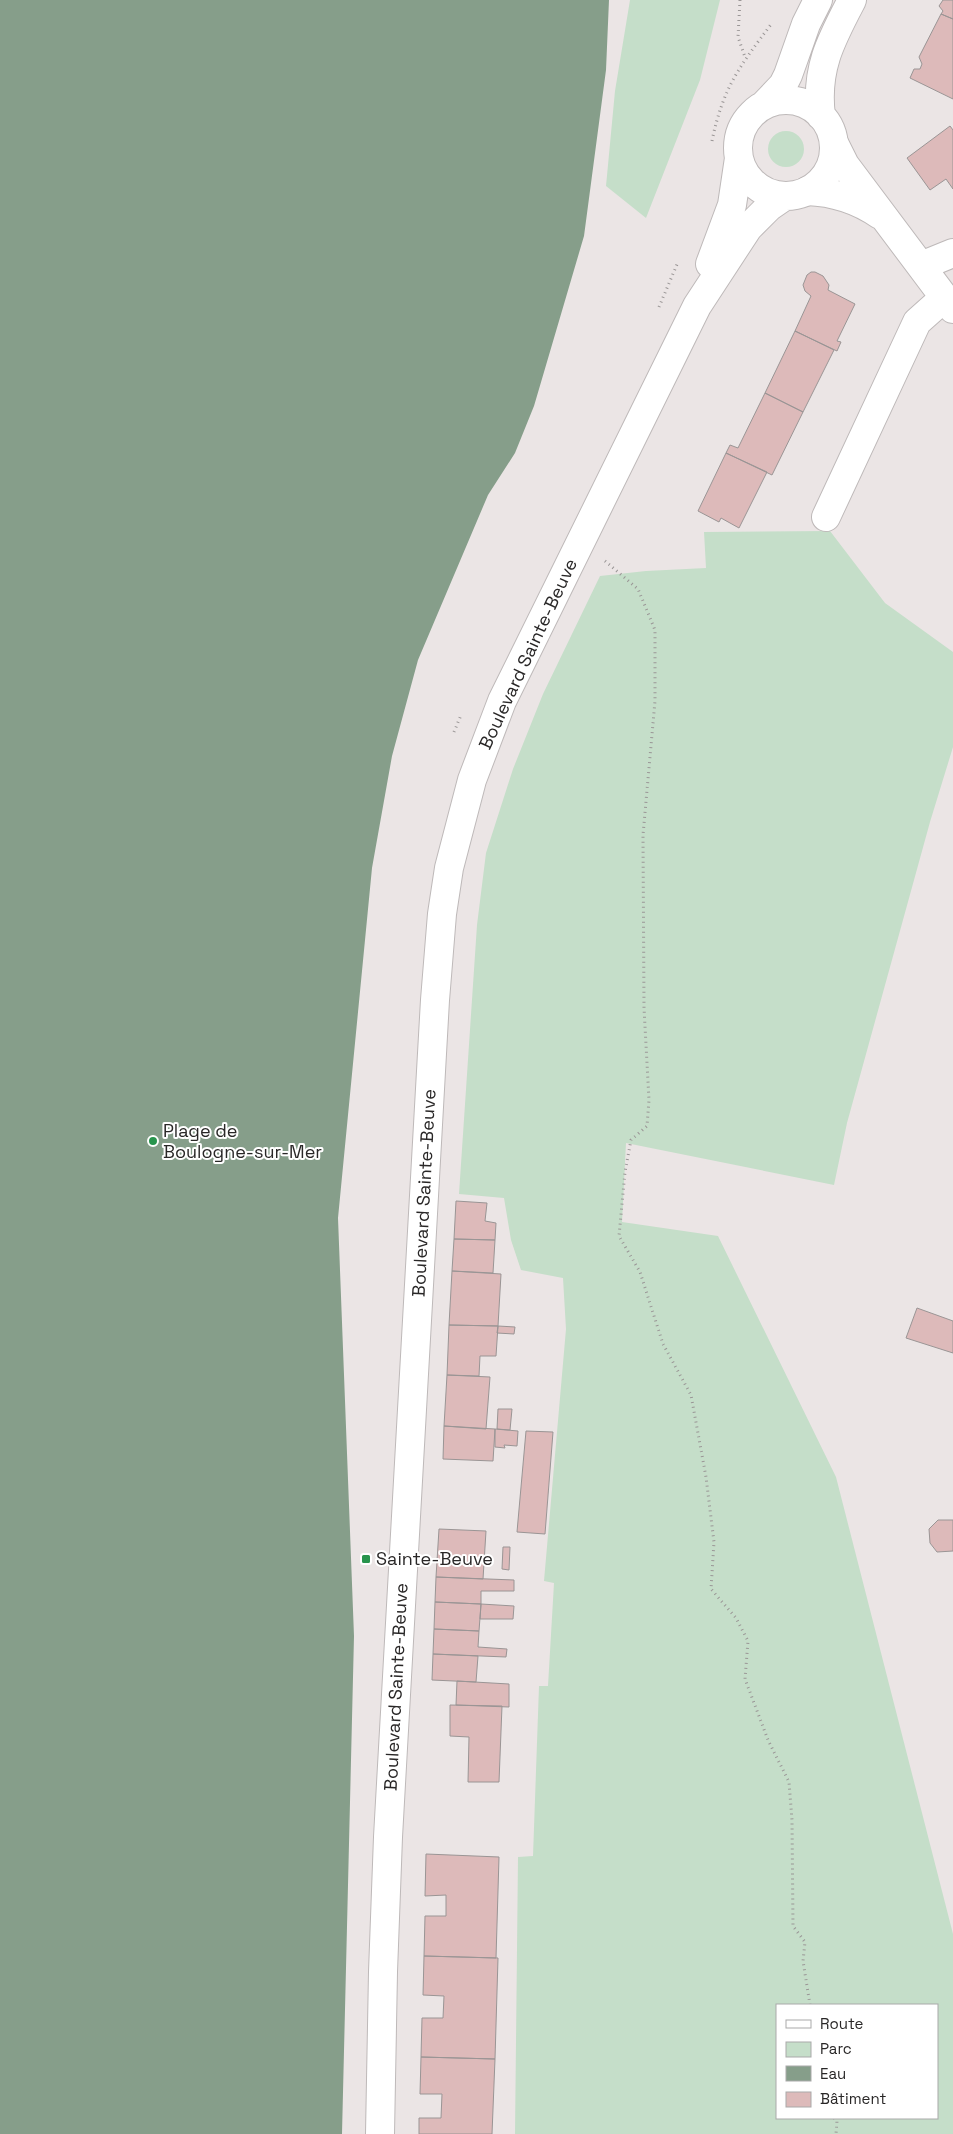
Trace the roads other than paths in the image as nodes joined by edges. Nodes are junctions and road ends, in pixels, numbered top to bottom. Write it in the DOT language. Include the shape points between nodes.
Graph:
graph roads {
  1 [pos="818,0"];
  2 [pos="852,0"];
  3 [pos="764,105"];
  4 [pos="821,116"];
  5 [pos="834,143"];
  6 [pos="739,158"];
  7 [pos="796,193"];
  8 [pos="884,217"];
  9 [pos="953,253"];
  10 [pos="921,266"];
  11 [pos="949,303"];
  12 [pos="697,306"];
  13 [pos="826,517"];
  14 [pos="380,2134"];
  1 -- 3 [label="main road" via="783,85"];
  2 -- 4 [label="main road" via="823,62 819,82"];
  3 -- 4 [label="main road" via="792,100 808,105"];
  3 -- 6 [label="main road" via="751,115 742,130"];
  4 -- 5 [label="main road" via="831,131"];
  5 -- 7 [label="main road" via="826,174 812,188"];
  5 -- 8 [label="main road" via="845,165"];
  6 -- 7 [label="main road" via="745,174 753,183 768,192"];
  6 -- 12 [label="main road, Boulevard Sainte-Beuve" via="732,205"];
  7 -- 8 [label="main road" via="829,193 846,197"];
  7 -- 12 [label="main road, Boulevard Sainte-Beuve" via="769,207 748,228"];
  8 -- 10 [label="main road"];
  9 -- 10 [label="main road"];
  10 -- 11 [label="main road"];
  11 -- 13 [label="main road" via="917,322"];
  12 -- 14 [label="main road, Boulevard Sainte-Beuve" via="490,728 449,868 442,914 426,1155 389,1820"];
}
